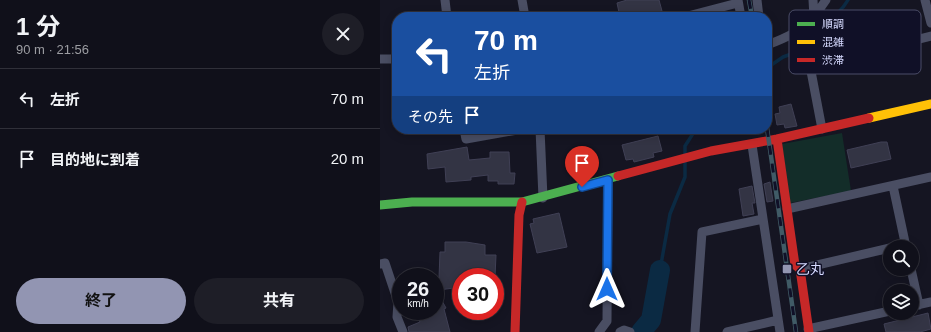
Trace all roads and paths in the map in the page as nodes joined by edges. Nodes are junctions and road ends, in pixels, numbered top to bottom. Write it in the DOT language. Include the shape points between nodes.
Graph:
graph roads {
  1 [pos="445,0"];
  2 [pos="522,0"];
  3 [pos="757,0"];
  4 [pos="826,0"];
  5 [pos="925,0"];
  6 [pos="738,2"];
  7 [pos="818,10"];
  8 [pos="446,12"];
  9 [pos="524,12"];
  10 [pos="702,12"];
  11 [pos="739,12"];
  12 [pos="758,12"];
  13 [pos="931,23"];
  14 [pos="789,36"];
  15 [pos="931,36"];
  16 [pos="921,38"];
  17 [pos="772,43"];
  18 [pos="380,59"];
  19 [pos="392,60"];
  20 [pos="812,74"];
  21 [pos="931,104"];
  22 [pos="822,129"];
  23 [pos="465,134"];
  24 [pos="494,134"];
  25 [pos="540,134"];
  26 [pos="777,139"];
  27 [pos="752,145"];
  28 [pos="931,177"];
  29 [pos="608,180"];
  30 [pos="893,186"];
  31 [pos="543,198"];
  32 [pos="522,202"];
  33 [pos="380,205"];
  34 [pos="787,209"];
  35 [pos="763,219"];
  36 [pos="905,240"];
  37 [pos="883,250"];
  38 [pos="380,264"];
  39 [pos="800,269"];
  40 [pos="931,302"];
  41 [pos="919,305"];
  42 [pos="883,313"];
  43 [pos="778,320"];
  44 [pos="808,331"];
  45 [pos="403,332"];
  46 [pos="515,332"];
  47 [pos="599,332"];
  48 [pos="695,332"];
  49 [pos="727,332"];
  50 [pos="780,332"];
  1 -- 8 [label="street"];
  2 -- 9 [label="street"];
  3 -- 12 [label="street"];
  4 -- 7 [label="street"];
  5 -- 13 [label="street"];
  6 -- 10 [label="street"];
  6 -- 11 [label="street"];
  14 -- 17 [label="street"];
  15 -- 16 [label="street"];
  18 -- 19 [label="street"];
  20 -- 22 [label="street"];
  21 -- 22 [label="street"];
  22 -- 26 [label="street"];
  23 -- 24 [label="street" via="466,139"];
  25 -- 31 [label="street"];
  26 -- 27 [label="street"];
  26 -- 34 [label="street"];
  27 -- 29 [label="street" via="667,162"];
  27 -- 35 [label="street"];
  28 -- 30 [label="street"];
  29 -- 31 [label="street"];
  29 -- 47 [label="street" via="607,321"];
  30 -- 34 [label="street"];
  30 -- 36 [label="street"];
  31 -- 32 [label="street"];
  32 -- 33 [label="street" via="412,202"];
  32 -- 46 [label="street" via="519,216"];
  34 -- 39 [label="street" via="795,265"];
  35 -- 43 [label="street"];
  35 -- 48 [label="street" via="702,232"];
  37 -- 39 [label="street"];
  38 -- 45 [label="street" via="385,263 398,302 397,317"];
  39 -- 44 [label="street"];
  40 -- 41 [label="street"];
  42 -- 44 [label="street"];
  43 -- 49 [label="street"];
  43 -- 50 [label="street"];
}
